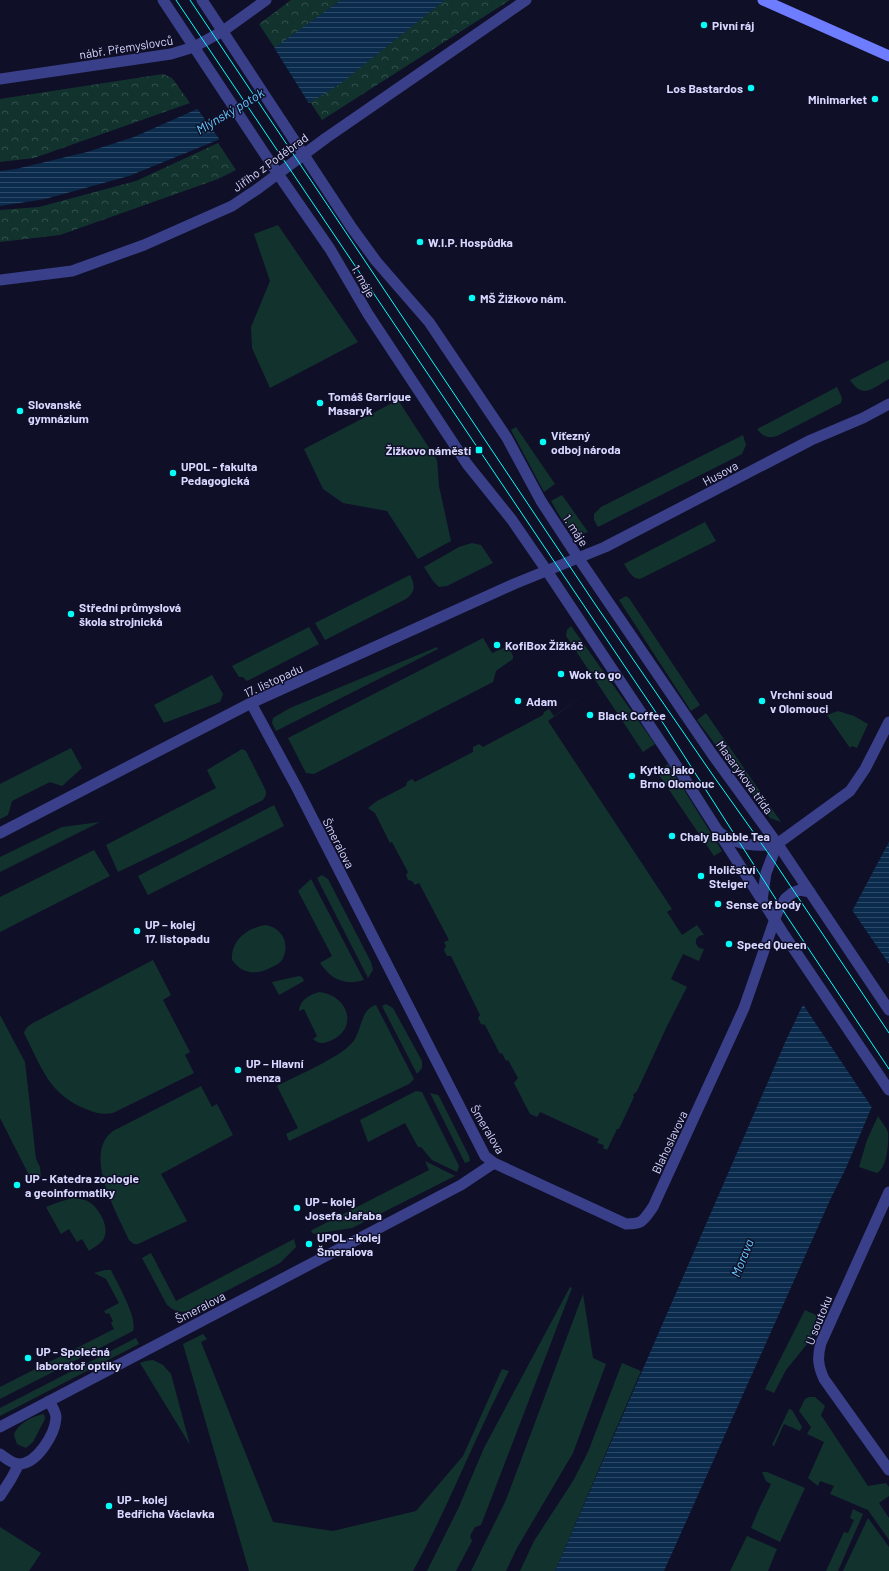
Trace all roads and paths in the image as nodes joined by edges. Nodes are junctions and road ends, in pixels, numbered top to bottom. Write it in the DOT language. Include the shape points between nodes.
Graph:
graph roads {
  1 [pos="163,0"];
  2 [pos="202,0"];
  3 [pos="266,0"];
  4 [pos="526,0"];
  5 [pos="763,0"];
  6 [pos="222,31"];
  7 [pos="194,47"];
  8 [pos="889,56"];
  9 [pos="0,79"];
  10 [pos="305,154"];
  11 [pos="278,174"];
  12 [pos="0,280"];
  13 [pos="889,404"];
  14 [pos="579,559"];
  15 [pos="564,565"];
  16 [pos="547,572"];
  17 [pos="251,703"];
  18 [pos="889,722"];
  19 [pos="718,831"];
  20 [pos="0,833"];
  21 [pos="777,844"];
  22 [pos="807,890"];
  23 [pos="762,900"];
  24 [pos="774,920"];
  25 [pos="889,1010"];
  26 [pos="889,1090"];
  27 [pos="494,1163"];
  28 [pos="889,1192"];
  29 [pos="49,1401"];
  30 [pos="0,1427"];
  31 [pos="0,1454"];
  32 [pos="19,1464"];
  33 [pos="889,1470"];
  34 [pos="0,1496"];
  1 -- 7 [label="street, 1. máje"];
  2 -- 6 [label="street, 1. máje"];
  3 -- 6 [label="street, nábř. Přemyslovců"];
  4 -- 10 [label="street, Jiřího z Poděbrad"];
  5 -- 8 [label="main road"];
  6 -- 7 [label="street, nábř. Přemyslovců"];
  6 -- 10 [label="street, 1. máje"];
  7 -- 9 [label="street, nábř. Přemyslovců" via="171,54"];
  7 -- 11 [label="street, 1. máje"];
  10 -- 11 [label="street, Jiřího z Poděbrad"];
  10 -- 14 [label="street, 1. máje" via="376,261 429,322 507,438 541,501"];
  11 -- 12 [label="street, Jiřího z Poděbrad" via="232,206 144,245 72,271"];
  11 -- 16 [label="street, 1. máje" via="330,249 368,314 467,464 512,520"];
  13 -- 14 [label="street, Husova" via="812,440"];
  14 -- 15 [label="street, Husova"];
  14 -- 21 [label="street, Masarykova třída" via="712,754"];
  15 -- 16 [label="street, 17. listopadu"];
  16 -- 17 [label="street, 17. listopadu"];
  16 -- 19 [label="street, 1. máje"];
  17 -- 20 [label="street, 17. listopadu"];
  17 -- 27 [label="street, Šmeralova" via="485,1156"];
  18 -- 21 [label="street" via="865,769 850,791"];
  19 -- 21 [label="street" via="737,843 764,846"];
  19 -- 23 [label="street, 1. máje"];
  21 -- 22 [label="street, Masarykova třída"];
  21 -- 23 [label="street" via="766,873"];
  22 -- 24 [label="street" via="788,896"];
  22 -- 25 [label="street, Masarykova třída"];
  23 -- 24 [label="street, 1. máje"];
  24 -- 26 [label="street"];
  24 -- 27 [label="street, Blahoslavova" via="739,1021 643,1222 626,1224"];
  27 -- 29 [label="street, Šmeralova" via="461,1185"];
  28 -- 33 [label="street, U soutoku" via="820,1343 818,1357 824,1379"];
  29 -- 30 [label="street, Šmeralova"];
  29 -- 32 [label="street" via="56,1419 49,1438 32,1460"];
  31 -- 32 [label="street"];
  32 -- 34 [label="street"];
}
